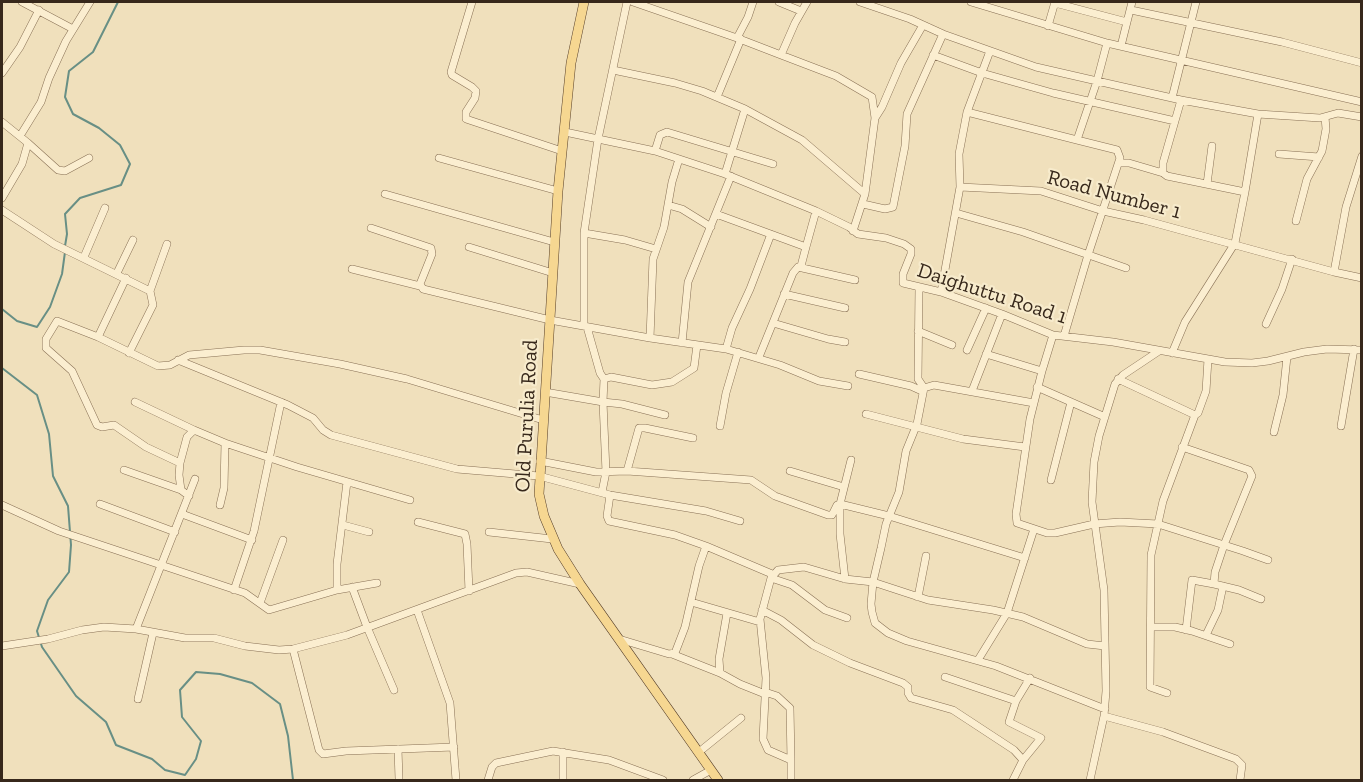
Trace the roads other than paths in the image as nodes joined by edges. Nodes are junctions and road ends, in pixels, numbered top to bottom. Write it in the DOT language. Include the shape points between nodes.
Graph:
graph roads {
  1 [pos="22,2"];
  2 [pos="90,2"];
  3 [pos="472,2"];
  4 [pos="584,2"];
  5 [pos="627,2"];
  6 [pos="633,2"];
  7 [pos="753,2"];
  8 [pos="779,2"];
  9 [pos="807,2"];
  10 [pos="860,2"];
  11 [pos="971,2"];
  12 [pos="1055,2"];
  13 [pos="1132,2"];
  14 [pos="1196,2"];
  15 [pos="39,10"];
  16 [pos="1131,10"];
  17 [pos="801,11"];
  18 [pos="1127,22"];
  19 [pos="1191,22"];
  20 [pos="923,25"];
  21 [pos="1048,26"];
  22 [pos="73,29"];
  23 [pos="943,34"];
  24 [pos="739,38"];
  25 [pos="1107,43"];
  26 [pos="1121,46"];
  27 [pos="990,51"];
  28 [pos="782,55"];
  29 [pos="933,55"];
  30 [pos="1182,60"];
  31 [pos="1362,63"];
  32 [pos="613,70"];
  33 [pos="2,73"];
  34 [pos="982,73"];
  35 [pos="1096,81"];
  36 [pos="717,97"];
  37 [pos="1172,98"];
  38 [pos="1181,100"];
  39 [pos="1090,102"];
  40 [pos="1362,102"];
  41 [pos="745,109"];
  42 [pos="967,112"];
  43 [pos="1258,114"];
  44 [pos="1325,117"];
  45 [pos="1362,117"];
  46 [pos="875,118"];
  47 [pos="1175,121"];
  48 [pos="2,122"];
  49 [pos="565,132"];
  50 [pos="20,136"];
  51 [pos="598,139"];
  52 [pos="1077,140"];
  53 [pos="28,143"];
  54 [pos="1212,146"];
  55 [pos="562,151"];
  56 [pos="655,151"];
  57 [pos="731,151"];
  58 [pos="1279,154"];
  59 [pos="1319,157"];
  60 [pos="89,158"];
  61 [pos="439,158"];
  62 [pos="679,159"];
  63 [pos="1361,159"];
  64 [pos="1120,163"];
  65 [pos="773,164"];
  66 [pos="1163,172"];
  67 [pos="728,175"];
  68 [pos="1207,184"];
  69 [pos="960,186"];
  70 [pos="558,191"];
  71 [pos="1245,192"];
  72 [pos="385,194"];
  73 [pos="865,194"];
  74 [pos="2,198"];
  75 [pos="862,204"];
  76 [pos="668,206"];
  77 [pos="105,208"];
  78 [pos="2,210"];
  79 [pos="816,211"];
  80 [pos="1103,211"];
  81 [pos="956,213"];
  82 [pos="716,214"];
  83 [pos="1296,221"];
  84 [pos="711,227"];
  85 [pos="371,228"];
  86 [pos="853,231"];
  87 [pos="584,233"];
  88 [pos="771,234"];
  89 [pos="133,240"];
  90 [pos="554,242"];
  91 [pos="1235,243"];
  92 [pos="167,244"];
  93 [pos="469,247"];
  94 [pos="806,247"];
  95 [pos="656,249"];
  96 [pos="1088,255"];
  97 [pos="84,257"];
  98 [pos="1292,260"];
  99 [pos="801,266"];
  100 [pos="1126,268"];
  101 [pos="352,269"];
  102 [pos="1334,272"];
  103 [pos="117,273"];
  104 [pos="553,273"];
  105 [pos="126,278"];
  106 [pos="1362,278"];
  107 [pos="855,280"];
  108 [pos="420,286"];
  109 [pos="919,288"];
  110 [pos="150,291"];
  111 [pos="940,292"];
  112 [pos="784,294"];
  113 [pos="845,308"];
  114 [pos="986,308"];
  115 [pos="1002,314"];
  116 [pos="550,320"];
  117 [pos="773,322"];
  118 [pos="1266,324"];
  119 [pos="584,326"];
  120 [pos="918,331"];
  121 [pos="1053,335"];
  122 [pos="1064,336"];
  123 [pos="98,337"];
  124 [pos="650,338"];
  125 [pos="845,342"];
  126 [pos="682,343"];
  127 [pos="697,345"];
  128 [pos="952,345"];
  129 [pos="726,349"];
  130 [pos="968,350"];
  131 [pos="1358,350"];
  132 [pos="1159,351"];
  133 [pos="738,352"];
  134 [pos="129,353"];
  135 [pos="1172,353"];
  136 [pos="986,354"];
  137 [pos="759,357"];
  138 [pos="1287,357"];
  139 [pos="1208,359"];
  140 [pos="177,360"];
  141 [pos="1041,371"];
  142 [pos="859,374"];
  143 [pos="1118,379"];
  144 [pos="604,380"];
  145 [pos="848,386"];
  146 [pos="1037,387"];
  147 [pos="923,389"];
  148 [pos="972,391"];
  149 [pos="545,392"];
  150 [pos="135,402"];
  151 [pos="281,402"];
  152 [pos="603,402"];
  153 [pos="1071,402"];
  154 [pos="1034,403"];
  155 [pos="866,414"];
  156 [pos="665,415"];
  157 [pos="1195,415"];
  158 [pos="1105,417"];
  159 [pos="543,420"];
  160 [pos="720,426"];
  161 [pos="1341,426"];
  162 [pos="915,427"];
  163 [pos="194,430"];
  164 [pos="1274,432"];
  165 [pos="693,438"];
  166 [pos="225,443"];
  167 [pos="1025,447"];
  168 [pos="1182,447"];
  169 [pos="269,457"];
  170 [pos="851,460"];
  171 [pos="540,461"];
  172 [pos="180,463"];
  173 [pos="124,470"];
  174 [pos="627,471"];
  175 [pos="790,471"];
  176 [pos="606,472"];
  177 [pos="539,476"];
  178 [pos="195,479"];
  179 [pos="1051,480"];
  180 [pos="347,482"];
  181 [pos="844,486"];
  182 [pos="181,490"];
  183 [pos="602,492"];
  184 [pos="610,495"];
  185 [pos="189,496"];
  186 [pos="410,500"];
  187 [pos="100,504"];
  188 [pos="840,504"];
  189 [pos="2,505"];
  190 [pos="220,506"];
  191 [pos="182,514"];
  192 [pos="889,516"];
  193 [pos="740,521"];
  194 [pos="418,522"];
  195 [pos="1094,524"];
  196 [pos="343,525"];
  197 [pos="1158,525"];
  198 [pos="1034,530"];
  199 [pos="175,532"];
  200 [pos="369,532"];
  201 [pos="489,532"];
  202 [pos="552,539"];
  203 [pos="252,540"];
  204 [pos="283,540"];
  205 [pos="1224,545"];
  206 [pos="706,546"];
  207 [pos="926,556"];
  208 [pos="1025,558"];
  209 [pos="1268,560"];
  210 [pos="161,565"];
  211 [pos="771,576"];
  212 [pos="849,579"];
  213 [pos="873,582"];
  214 [pos="377,583"];
  215 [pos="580,584"];
  216 [pos="1214,584"];
  217 [pos="1222,586"];
  218 [pos="352,587"];
  219 [pos="234,590"];
  220 [pos="338,590"];
  221 [pos="470,591"];
  222 [pos="918,597"];
  223 [pos="1261,599"];
  224 [pos="691,602"];
  225 [pos="260,603"];
  226 [pos="417,610"];
  227 [pos="762,610"];
  228 [pos="727,613"];
  229 [pos="1007,613"];
  230 [pos="847,618"];
  231 [pos="760,622"];
  232 [pos="368,627"];
  233 [pos="1151,627"];
  234 [pos="136,629"];
  235 [pos="1186,630"];
  236 [pos="153,633"];
  237 [pos="1206,635"];
  238 [pos="620,639"];
  239 [pos="1230,644"];
  240 [pos="2,646"];
  241 [pos="1104,646"];
  242 [pos="294,650"];
  243 [pos="672,654"];
  244 [pos="978,660"];
  245 [pos="720,673"];
  246 [pos="945,677"];
  247 [pos="1029,678"];
  248 [pos="394,690"];
  249 [pos="765,693"];
  250 [pos="1167,693"];
  251 [pos="138,699"];
  252 [pos="1016,701"];
  253 [pos="1104,712"];
  254 [pos="741,718"];
  255 [pos="454,747"];
  256 [pos="398,749"];
  257 [pos="563,752"];
  258 [pos="699,752"];
  259 [pos="791,760"];
  260 [pos="1023,760"];
  261 [pos="711,770"];
  262 [pos="399,779"];
  263 [pos="1014,779"];
  264 [pos="456,780"];
  265 [pos="488,780"];
  266 [pos="563,780"];
  267 [pos="663,780"];
  268 [pos="693,780"];
  269 [pos="718,780"];
  270 [pos="791,780"];
  271 [pos="1090,780"];
  272 [pos="1240,780"];
  1 -- 15 [label="street"];
  2 -- 22 [label="street"];
  3 -- 55 [label="street" via="451,72 476,92 466,118"];
  4 -- 49 [label="main road, Old Purulia Road" via="571,63"];
  5 -- 32 [label="street"];
  6 -- 24 [label="street"];
  7 -- 24 [label="street"];
  8 -- 17 [label="street"];
  9 -- 17 [label="street"];
  10 -- 20 [label="street"];
  11 -- 21 [label="street"];
  12 -- 18 [label="street"];
  12 -- 21 [label="street"];
  13 -- 16 [label="street"];
  14 -- 19 [label="street"];
  15 -- 22 [label="street"];
  15 -- 33 [label="street"];
  16 -- 18 [label="street"];
  16 -- 19 [label="street"];
  17 -- 28 [label="street"];
  18 -- 26 [label="street"];
  19 -- 30 [label="street"];
  19 -- 31 [label="street"];
  20 -- 23 [label="street"];
  20 -- 46 [label="street"];
  21 -- 25 [label="street"];
  22 -- 50 [label="street"];
  23 -- 27 [label="street"];
  23 -- 29 [label="street"];
  24 -- 28 [label="street"];
  24 -- 36 [label="street"];
  25 -- 26 [label="street"];
  25 -- 35 [label="street"];
  26 -- 30 [label="street"];
  27 -- 34 [label="street"];
  27 -- 35 [label="street"];
  28 -- 46 [label="street" via="836,76 868,94 874,103"];
  29 -- 34 [label="street"];
  29 -- 75 [label="street" via="907,114 893,207"];
  30 -- 37 [label="street"];
  30 -- 40 [label="street"];
  32 -- 36 [label="street" via="675,82"];
  32 -- 51 [label="street"];
  34 -- 39 [label="street"];
  34 -- 42 [label="street"];
  35 -- 37 [label="street"];
  35 -- 39 [label="street"];
  36 -- 41 [label="street"];
  37 -- 38 [label="street"];
  38 -- 43 [label="street"];
  38 -- 47 [label="street"];
  39 -- 47 [label="street"];
  39 -- 52 [label="street"];
  41 -- 57 [label="street"];
  41 -- 73 [label="street" via="802,140"];
  42 -- 52 [label="street"];
  42 -- 69 [label="street" via="959,154"];
  43 -- 44 [label="street"];
  43 -- 71 [label="street"];
  44 -- 45 [label="street" via="1338,113"];
  44 -- 59 [label="street"];
  46 -- 73 [label="street"];
  47 -- 66 [label="street"];
  48 -- 50 [label="street"];
  49 -- 51 [label="street, Daighuttu Road 1"];
  49 -- 55 [label="main road, Old Purulia Road"];
  50 -- 53 [label="street"];
  51 -- 56 [label="street, Daighuttu Road 1"];
  51 -- 87 [label="street"];
  52 -- 64 [label="street" via="1117,150"];
  53 -- 60 [label="street" via="58,170 65,171"];
  53 -- 74 [label="street" via="22,164"];
  54 -- 68 [label="street"];
  55 -- 70 [label="main road, Old Purulia Road"];
  56 -- 57 [label="street" via="664,132"];
  56 -- 62 [label="street, Daighuttu Road 1"];
  57 -- 65 [label="street"];
  57 -- 67 [label="street"];
  58 -- 59 [label="street"];
  59 -- 83 [label="street" via="1307,179"];
  61 -- 70 [label="street"];
  62 -- 67 [label="street, Daighuttu Road 1"];
  62 -- 76 [label="street"];
  63 -- 102 [label="street" via="1346,207"];
  64 -- 66 [label="street"];
  64 -- 80 [label="street"];
  66 -- 68 [label="street"];
  67 -- 79 [label="street, Daighuttu Road 1"];
  67 -- 82 [label="street"];
  68 -- 71 [label="street"];
  69 -- 80 [label="street, Road Number 1" via="1041,191"];
  69 -- 81 [label="street"];
  70 -- 90 [label="main road, Old Purulia Road"];
  71 -- 91 [label="street"];
  72 -- 90 [label="street"];
  73 -- 75 [label="street"];
  75 -- 86 [label="street"];
  76 -- 84 [label="street" via="682,209"];
  76 -- 95 [label="street"];
  77 -- 97 [label="street"];
  78 -- 97 [label="street" via="54,244"];
  79 -- 86 [label="street, Daighuttu Road 1"];
  79 -- 94 [label="street"];
  80 -- 91 [label="street, Road Number 1"];
  80 -- 96 [label="street"];
  81 -- 96 [label="street"];
  81 -- 111 [label="street"];
  82 -- 84 [label="street"];
  82 -- 88 [label="street"];
  84 -- 126 [label="street" via="688,282"];
  85 -- 108 [label="street" via="431,248"];
  86 -- 109 [label="street, Daighuttu Road 1" via="908,246 911,254 903,283"];
  87 -- 95 [label="street"];
  87 -- 119 [label="street"];
  88 -- 94 [label="street"];
  88 -- 129 [label="street"];
  89 -- 103 [label="street"];
  90 -- 104 [label="main road, Old Purulia Road"];
  91 -- 98 [label="street, Road Number 1"];
  91 -- 135 [label="street" via="1185,322"];
  92 -- 110 [label="street"];
  93 -- 104 [label="street"];
  94 -- 99 [label="street"];
  95 -- 124 [label="street" via="651,271"];
  96 -- 100 [label="street"];
  96 -- 122 [label="street"];
  97 -- 103 [label="street"];
  98 -- 102 [label="street, Road Number 1"];
  98 -- 118 [label="street"];
  99 -- 107 [label="street"];
  99 -- 112 [label="street" via="795,269"];
  101 -- 108 [label="street"];
  102 -- 106 [label="street, Road Number 1"];
  103 -- 105 [label="street"];
  104 -- 116 [label="main road, Old Purulia Road"];
  105 -- 110 [label="street"];
  105 -- 123 [label="street"];
  108 -- 116 [label="street"];
  109 -- 111 [label="street, Daighuttu Road 1"];
  109 -- 120 [label="street"];
  110 -- 134 [label="street" via="153,304"];
  111 -- 114 [label="street, Daighuttu Road 1"];
  112 -- 113 [label="street"];
  112 -- 117 [label="street"];
  114 -- 115 [label="street, Daighuttu Road 1"];
  114 -- 130 [label="street"];
  115 -- 121 [label="street, Daighuttu Road 1"];
  115 -- 136 [label="street"];
  116 -- 119 [label="street"];
  116 -- 149 [label="main road, Old Purulia Road"];
  117 -- 125 [label="street"];
  117 -- 137 [label="street"];
  119 -- 124 [label="street"];
  119 -- 144 [label="street"];
  120 -- 128 [label="street"];
  120 -- 147 [label="street" via="918,379"];
  121 -- 122 [label="street, Daighuttu Road 1"];
  121 -- 141 [label="street"];
  122 -- 132 [label="street, Daighuttu Road 1"];
  123 -- 134 [label="street"];
  123 -- 172 [label="street" via="60,320 45,344 72,371 97,425 117,426 146,447"];
  124 -- 126 [label="street"];
  126 -- 127 [label="street"];
  127 -- 129 [label="street"];
  127 -- 144 [label="street" via="694,368 672,382 652,385 611,377"];
  129 -- 133 [label="street"];
  131 -- 138 [label="street, Daighuttu Road 1" via="1316,351"];
  131 -- 161 [label="street"];
  132 -- 135 [label="street, Daighuttu Road 1"];
  132 -- 143 [label="street"];
  133 -- 137 [label="street"];
  133 -- 160 [label="street"];
  134 -- 140 [label="street" via="158,366"];
  135 -- 139 [label="street, Daighuttu Road 1"];
  136 -- 141 [label="street"];
  136 -- 148 [label="street"];
  137 -- 145 [label="street" via="819,381"];
  138 -- 139 [label="street, Daighuttu Road 1" via="1252,363"];
  138 -- 164 [label="street"];
  139 -- 157 [label="street" via="1206,391"];
  140 -- 151 [label="street"];
  140 -- 159 [label="street" via="189,355 260,350 407,379"];
  141 -- 146 [label="street"];
  142 -- 147 [label="street"];
  143 -- 157 [label="street"];
  143 -- 158 [label="street"];
  144 -- 152 [label="street"];
  146 -- 153 [label="street"];
  146 -- 154 [label="street"];
  147 -- 148 [label="street" via="934,385"];
  147 -- 162 [label="street"];
  148 -- 154 [label="street"];
  149 -- 152 [label="street"];
  149 -- 159 [label="main road, Old Purulia Road"];
  150 -- 163 [label="street"];
  151 -- 169 [label="street"];
  151 -- 177 [label="street" via="313,418 331,435 457,469"];
  152 -- 156 [label="street"];
  152 -- 176 [label="street"];
  153 -- 158 [label="street"];
  153 -- 179 [label="street"];
  154 -- 167 [label="street"];
  155 -- 162 [label="street"];
  157 -- 168 [label="street"];
  158 -- 195 [label="street" via="1094,462"];
  159 -- 171 [label="main road, Old Purulia Road"];
  162 -- 167 [label="street" via="963,439"];
  162 -- 192 [label="street"];
  163 -- 166 [label="street"];
  163 -- 172 [label="street" via="187,437"];
  165 -- 174 [label="street" via="639,428"];
  166 -- 169 [label="street"];
  166 -- 190 [label="street"];
  167 -- 198 [label="street" via="1016,520"];
  168 -- 197 [label="street"];
  168 -- 205 [label="street" via="1249,470 1252,476"];
  169 -- 180 [label="street"];
  169 -- 203 [label="street"];
  170 -- 181 [label="street"];
  171 -- 176 [label="street"];
  171 -- 177 [label="main road, Old Purulia Road"];
  172 -- 182 [label="street"];
  173 -- 182 [label="street"];
  174 -- 176 [label="street"];
  174 -- 188 [label="street" via="751,480 775,496 828,515"];
  175 -- 181 [label="street"];
  176 -- 183 [label="street"];
  177 -- 183 [label="street"];
  177 -- 202 [label="main road, Old Purulia Road" via="539,494"];
  178 -- 185 [label="street"];
  180 -- 186 [label="street"];
  180 -- 196 [label="street"];
  181 -- 188 [label="street"];
  182 -- 185 [label="street"];
  183 -- 184 [label="street"];
  184 -- 193 [label="street" via="706,511"];
  184 -- 206 [label="street" via="609,521"];
  185 -- 191 [label="street"];
  187 -- 199 [label="street"];
  188 -- 192 [label="street"];
  188 -- 212 [label="street" via="840,534"];
  189 -- 210 [label="street" via="59,531"];
  191 -- 199 [label="street"];
  191 -- 203 [label="street"];
  192 -- 208 [label="street"];
  192 -- 213 [label="street"];
  194 -- 221 [label="street" via="465,534"];
  195 -- 197 [label="street"];
  195 -- 198 [label="street" via="1055,533"];
  195 -- 241 [label="street" via="1104,590"];
  196 -- 200 [label="street"];
  196 -- 220 [label="street"];
  197 -- 205 [label="street"];
  197 -- 233 [label="street" via="1150,569"];
  198 -- 208 [label="street"];
  199 -- 210 [label="street"];
  201 -- 202 [label="street"];
  202 -- 215 [label="main road, Old Purulia Road"];
  203 -- 219 [label="street"];
  204 -- 225 [label="street"];
  205 -- 209 [label="street"];
  205 -- 216 [label="street"];
  206 -- 211 [label="street"];
  206 -- 224 [label="street"];
  207 -- 222 [label="street"];
  208 -- 229 [label="street"];
  210 -- 219 [label="street"];
  210 -- 234 [label="street"];
  211 -- 212 [label="street" via="778,570 798,567"];
  211 -- 227 [label="street"];
  211 -- 230 [label="street" via="792,585 825,610"];
  212 -- 213 [label="street"];
  213 -- 222 [label="street"];
  213 -- 244 [label="street" via="870,604 880,628 907,641"];
  214 -- 218 [label="street"];
  215 -- 221 [label="street" via="522,572"];
  215 -- 238 [label="main road, Old Purulia Road"];
  216 -- 217 [label="street"];
  216 -- 235 [label="street" via="1192,580"];
  217 -- 223 [label="street"];
  217 -- 237 [label="street" via="1218,610"];
  218 -- 220 [label="street"];
  218 -- 232 [label="street"];
  219 -- 225 [label="street"];
  220 -- 225 [label="street" via="272,610"];
  221 -- 226 [label="street"];
  222 -- 229 [label="street"];
  224 -- 228 [label="street"];
  224 -- 243 [label="street" via="677,650"];
  226 -- 232 [label="street"];
  226 -- 255 [label="street" via="446,688"];
  227 -- 231 [label="street"];
  227 -- 260 [label="street" via="813,645 906,684 911,698 953,710"];
  228 -- 231 [label="street"];
  228 -- 245 [label="street"];
  229 -- 241 [label="street" via="1087,644"];
  229 -- 244 [label="street"];
  231 -- 249 [label="street"];
  232 -- 242 [label="street"];
  232 -- 248 [label="street"];
  233 -- 235 [label="street"];
  233 -- 250 [label="street" via="1150,687"];
  234 -- 236 [label="street"];
  234 -- 240 [label="street" via="93,628"];
  235 -- 237 [label="street"];
  236 -- 242 [label="street"];
  236 -- 251 [label="street"];
  237 -- 239 [label="street"];
  238 -- 243 [label="street"];
  238 -- 258 [label="main road, Old Purulia Road"];
  241 -- 253 [label="street"];
  242 -- 256 [label="street" via="323,754"];
  243 -- 245 [label="street"];
  244 -- 247 [label="street"];
  245 -- 249 [label="street"];
  246 -- 252 [label="street"];
  247 -- 252 [label="street"];
  247 -- 253 [label="street"];
  249 -- 259 [label="street" via="777,696 790,708"];
  249 -- 259 [label="street" via="764,744 771,752"];
  252 -- 260 [label="street" via="1009,722 1041,738"];
  253 -- 271 [label="street"];
  253 -- 272 [label="street" via="1236,759 1242,765"];
  254 -- 258 [label="street"];
  255 -- 256 [label="street"];
  255 -- 264 [label="street"];
  256 -- 262 [label="street"];
  257 -- 265 [label="street" via="543,752 496,763"];
  257 -- 266 [label="street"];
  257 -- 267 [label="street" via="609,760"];
  258 -- 261 [label="main road, Old Purulia Road"];
  259 -- 270 [label="street"];
  260 -- 263 [label="street"];
  261 -- 268 [label="street"];
  261 -- 269 [label="main road, Old Purulia Road"];
}
